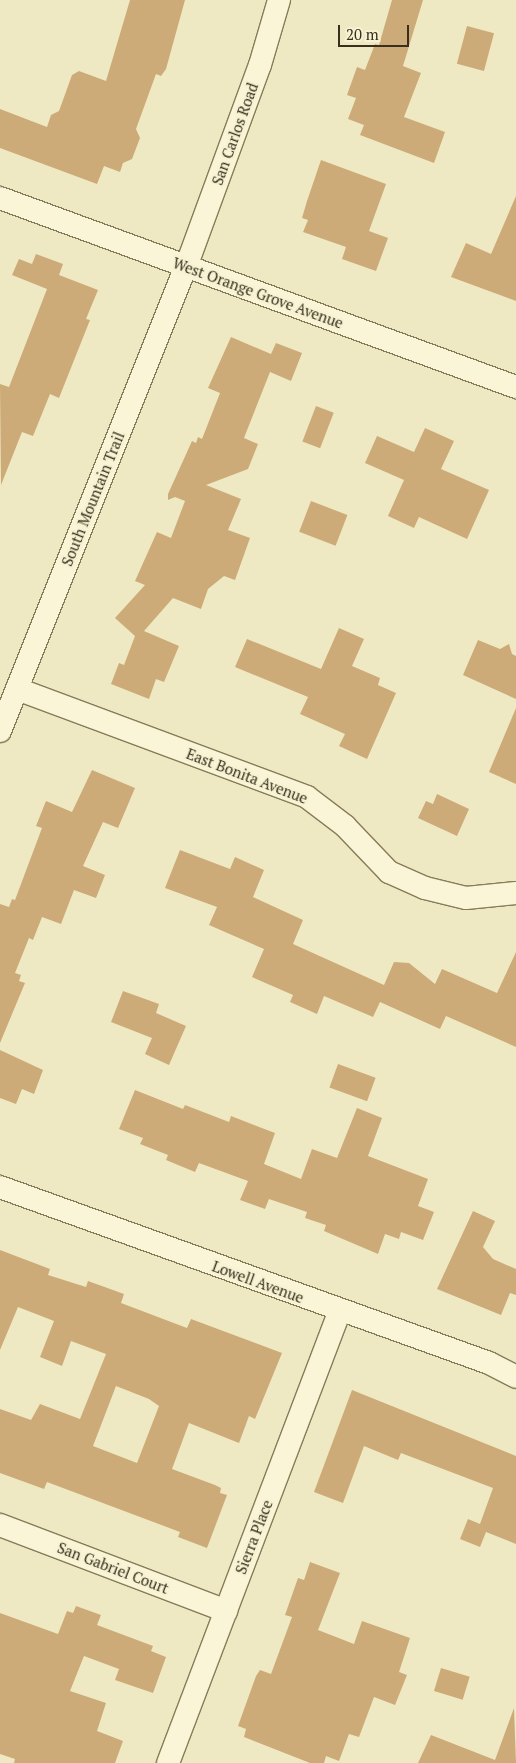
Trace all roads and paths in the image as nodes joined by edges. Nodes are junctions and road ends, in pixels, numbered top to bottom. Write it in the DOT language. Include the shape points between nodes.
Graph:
graph roads {
  1 [pos="279,0"];
  2 [pos="0,198"];
  3 [pos="186,267"];
  4 [pos="516,386"];
  5 [pos="17,689"];
  6 [pos="0,731"];
  7 [pos="516,893"];
  8 [pos="0,1187"];
  9 [pos="340,1312"];
  10 [pos="516,1377"];
  11 [pos="0,1525"];
  12 [pos="226,1611"];
  13 [pos="171,1762"];
  1 -- 3 [label="street, San Carlos Road" via="260,65"];
  2 -- 3 [label="street, West Orange Grove Avenue"];
  3 -- 4 [label="street, West Orange Grove Avenue"];
  3 -- 5 [label="street, South Mountain Trail"];
  5 -- 6 [label="street, South Mountain Trail"];
  5 -- 7 [label="street, East Bonita Avenue" via="307,797 345,826 389,872 425,888 466,898"];
  8 -- 9 [label="street, Lowell Avenue"];
  9 -- 10 [label="street, Lowell Avenue" via="490,1364"];
  9 -- 12 [label="street, Sierra Place"];
  11 -- 12 [label="street, San Gabriel Court"];
  12 -- 13 [label="street, Sierra Place"];
}
